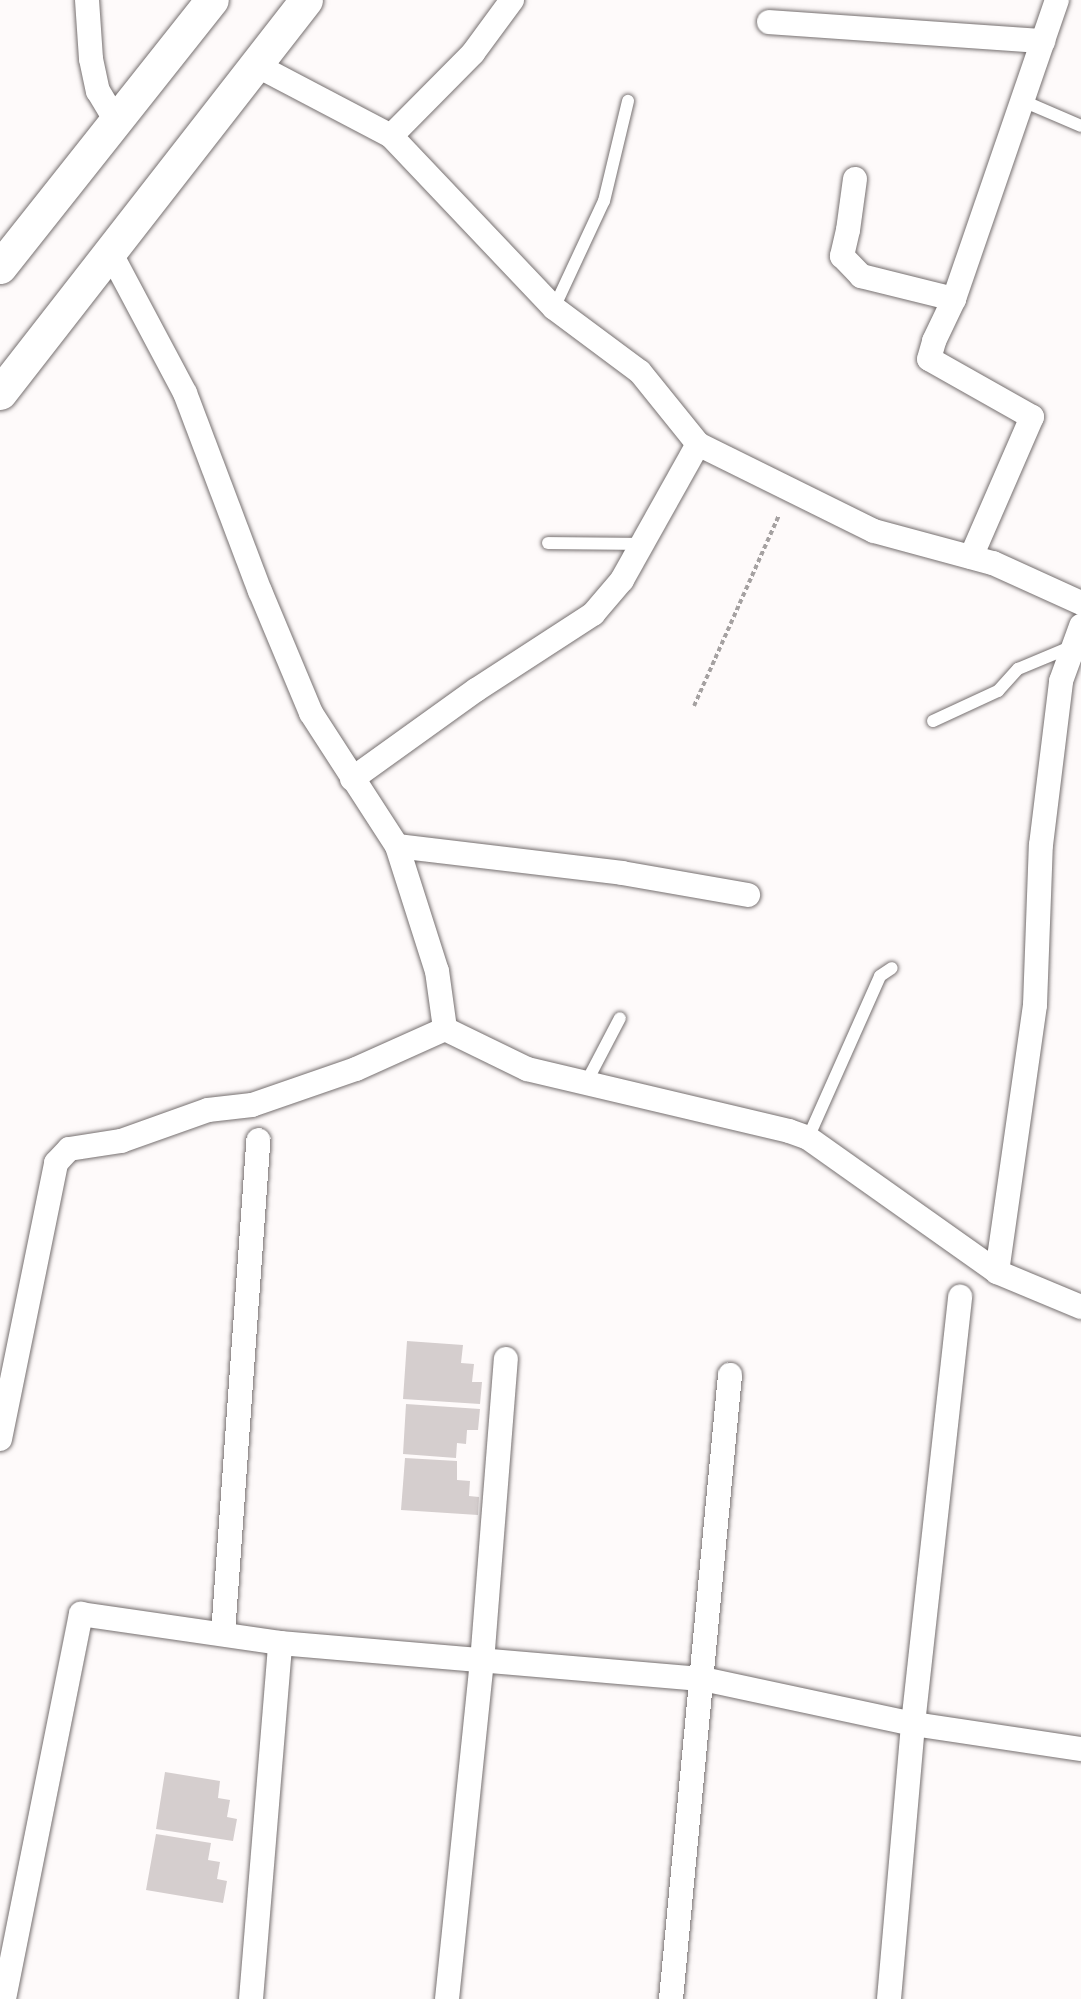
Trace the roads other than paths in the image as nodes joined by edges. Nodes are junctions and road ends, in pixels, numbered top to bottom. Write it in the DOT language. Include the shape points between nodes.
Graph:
graph roads {
  1 [pos="87,0"];
  2 [pos="212,0"];
  3 [pos="306,0"];
  4 [pos="512,0"];
  5 [pos="1057,0"];
  6 [pos="769,22"];
  7 [pos="1043,41"];
  8 [pos="254,64"];
  9 [pos="628,101"];
  10 [pos="1023,101"];
  11 [pos="116,121"];
  12 [pos="1081,126"];
  13 [pos="391,136"];
  14 [pos="855,179"];
  15 [pos="111,252"];
  16 [pos="0,267"];
  17 [pos="954,299"];
  18 [pos="554,308"];
  19 [pos="0,393"];
  20 [pos="698,444"];
  21 [pos="548,543"];
  22 [pos="642,544"];
  23 [pos="971,557"];
  24 [pos="1081,603"];
  25 [pos="1078,636"];
  26 [pos="933,721"];
  27 [pos="352,779"];
  28 [pos="397,846"];
  29 [pos="748,896"];
  30 [pos="892,968"];
  31 [pos="620,1018"];
  32 [pos="445,1029"];
  33 [pos="586,1083"];
  34 [pos="808,1138"];
  35 [pos="258,1140"];
  36 [pos="997,1272"];
  37 [pos="960,1297"];
  38 [pos="1081,1307"];
  39 [pos="506,1359"];
  40 [pos="730,1375"];
  41 [pos="0,1439"];
  42 [pos="223,1634"];
  43 [pos="280,1642"];
  44 [pos="482,1662"];
  45 [pos="703,1679"];
  46 [pos="913,1724"];
  47 [pos="1081,1749"];
  48 [pos="4,1999"];
  49 [pos="251,1999"];
  50 [pos="447,1999"];
  51 [pos="671,1999"];
  52 [pos="889,1999"];
  1 -- 11 [label="street" via="91,59 98,91"];
  2 -- 11 [label="main road"];
  3 -- 8 [label="main road"];
  4 -- 13 [label="street" via="474,53"];
  5 -- 7 [label="street"];
  6 -- 7 [label="street"];
  7 -- 10 [label="street"];
  8 -- 13 [label="street"];
  8 -- 15 [label="main road"];
  9 -- 18 [label="lane" via="604,201"];
  10 -- 12 [label="lane"];
  10 -- 17 [label="street"];
  11 -- 16 [label="main road"];
  13 -- 18 [label="street"];
  14 -- 17 [label="street" via="842,256 861,276"];
  15 -- 19 [label="main road"];
  15 -- 27 [label="street" via="185,393 311,712"];
  17 -- 23 [label="street" via="929,359 1032,417"];
  18 -- 20 [label="street" via="640,372"];
  20 -- 22 [label="street"];
  20 -- 23 [label="street" via="874,531"];
  21 -- 22 [label="lane"];
  22 -- 27 [label="street" via="622,580 593,614 476,690"];
  23 -- 24 [label="street"];
  25 -- 26 [label="lane" via="1018,669 998,691"];
  25 -- 36 [label="street" via="1061,681 1041,845 1035,1005"];
  27 -- 28 [label="street"];
  28 -- 29 [label="street" via="622,873"];
  28 -- 32 [label="street" via="437,971"];
  30 -- 34 [label="lane" via="880,976"];
  31 -- 33 [label="lane"];
  32 -- 33 [label="street" via="527,1069"];
  32 -- 41 [label="street" via="356,1069 252,1105 208,1110 121,1142 69,1149 56,1163"];
  33 -- 34 [label="street"];
  34 -- 36 [label="street"];
  35 -- 42 [label="street"];
  36 -- 38 [label="street"];
  37 -- 46 [label="street"];
  39 -- 44 [label="street"];
  40 -- 45 [label="street"];
  42 -- 43 [label="street"];
  42 -- 48 [label="street" via="81,1614"];
  43 -- 44 [label="street"];
  43 -- 49 [label="street"];
  44 -- 45 [label="street"];
  44 -- 50 [label="street"];
  45 -- 46 [label="street"];
  45 -- 51 [label="street"];
  46 -- 47 [label="street"];
  46 -- 52 [label="street"];
}
